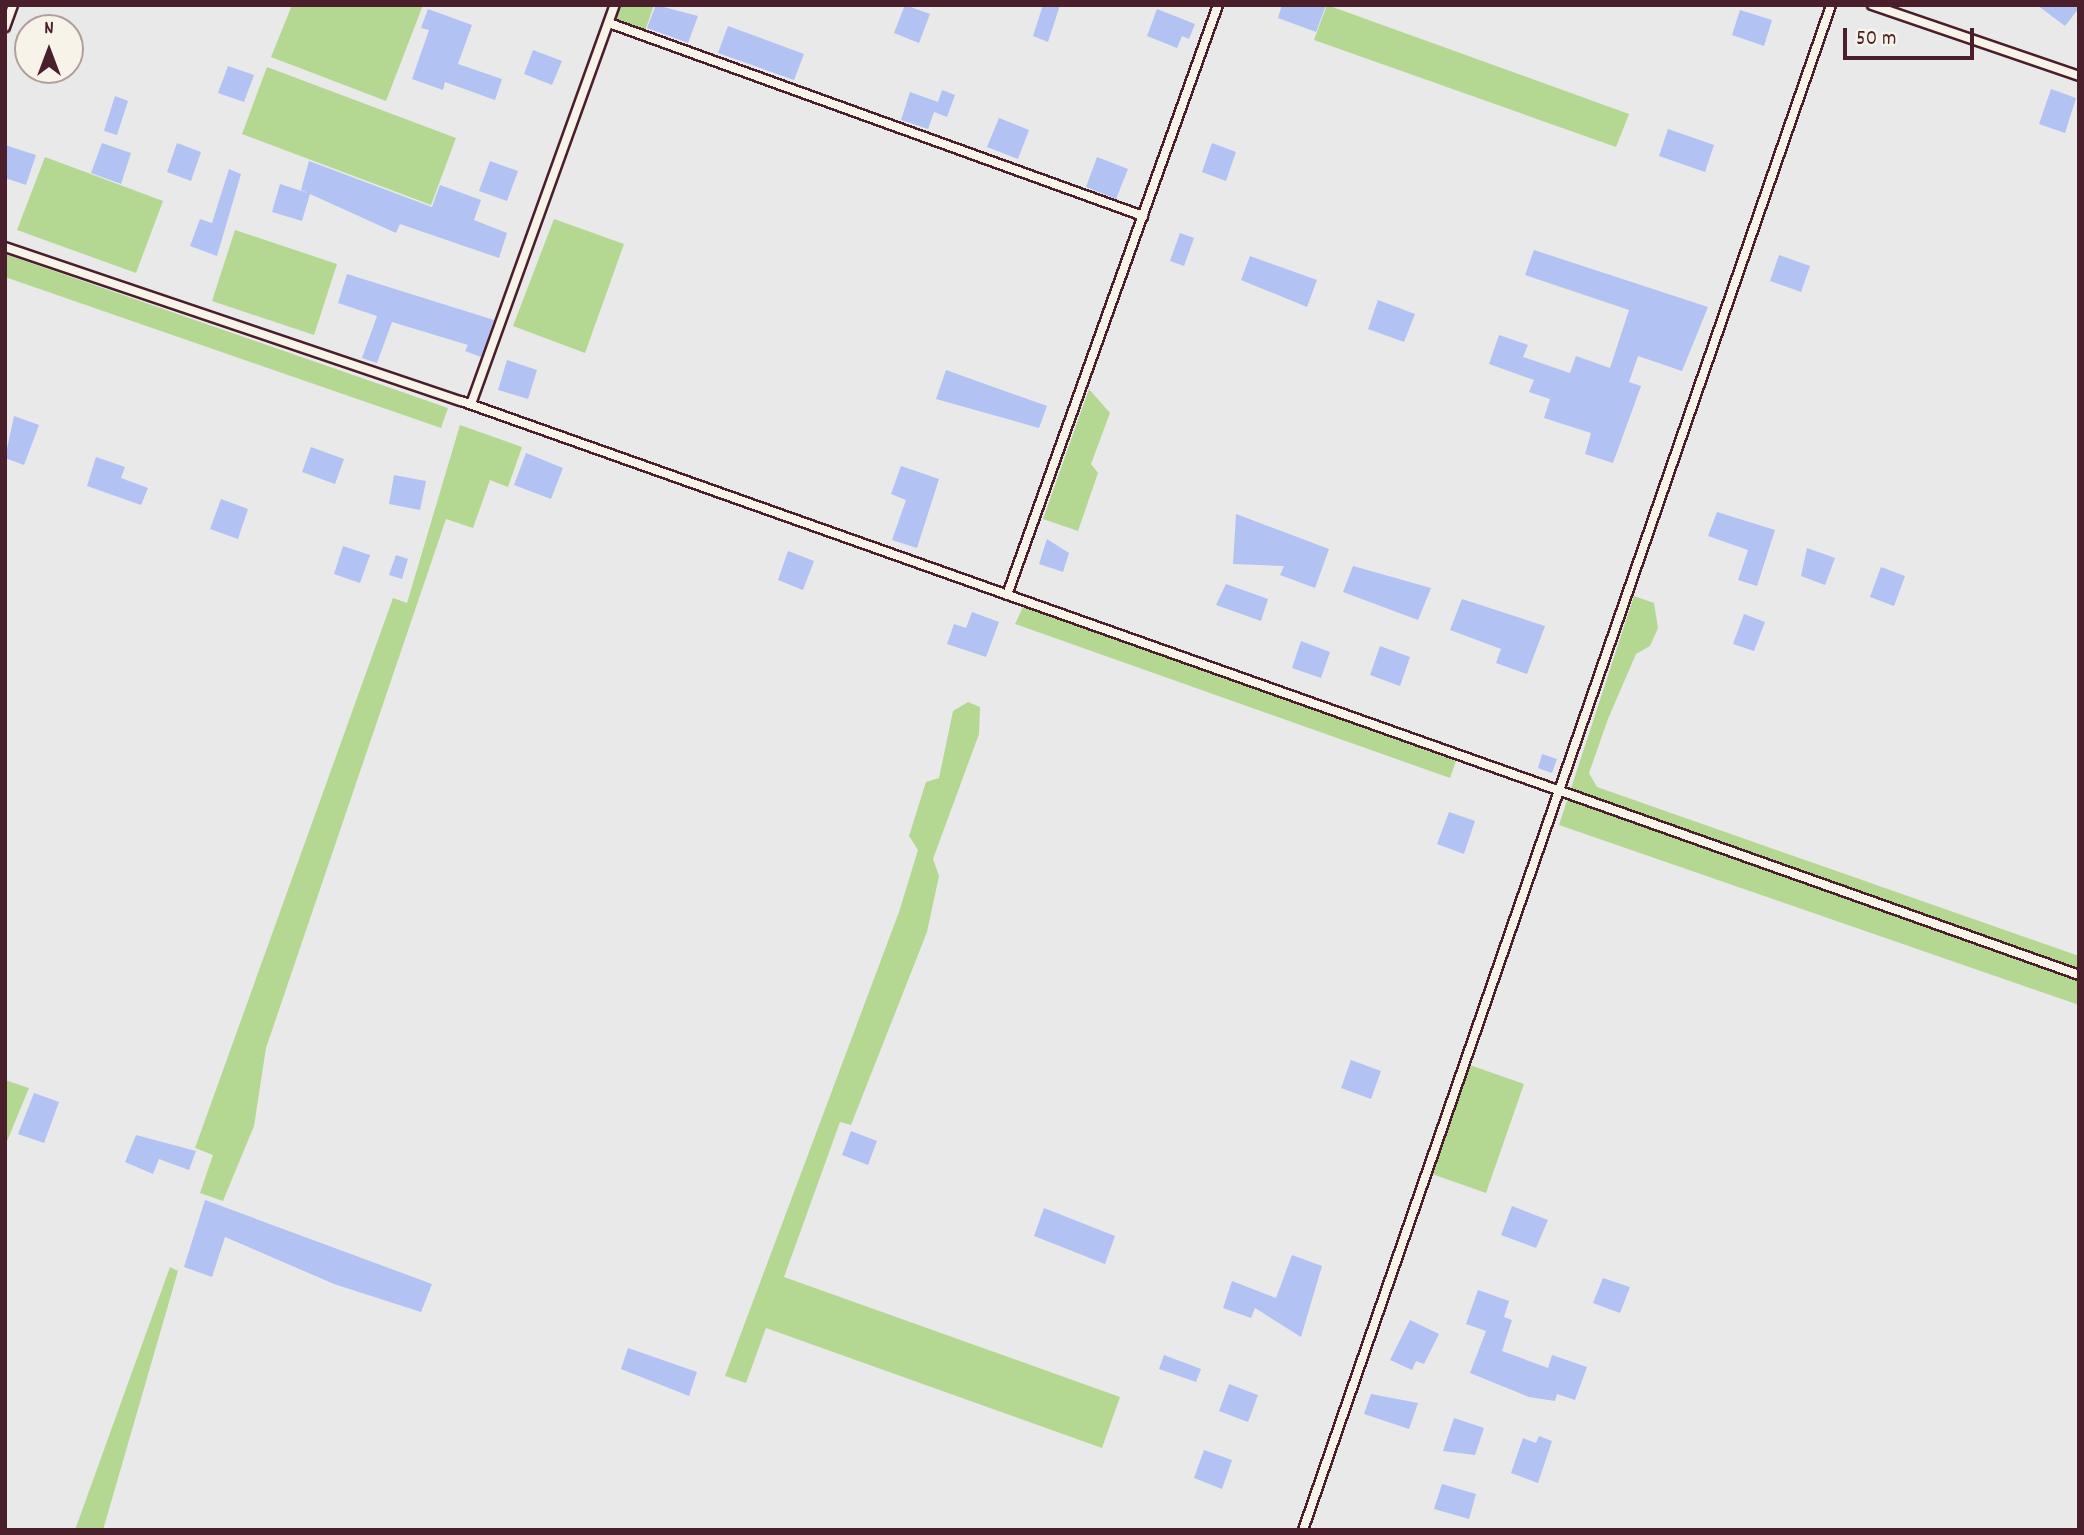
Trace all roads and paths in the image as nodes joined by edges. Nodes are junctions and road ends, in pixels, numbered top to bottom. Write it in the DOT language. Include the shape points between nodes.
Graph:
graph roads {
  1 [pos="13,5"];
  2 [pos="615,5"];
  3 [pos="1218,5"];
  4 [pos="1831,5"];
  5 [pos="1872,5"];
  6 [pos="609,23"];
  7 [pos="5,27"];
  8 [pos="2079,76"];
  9 [pos="1143,216"];
  10 [pos="5,247"];
  11 [pos="471,404"];
  12 [pos="1007,594"];
  13 [pos="1555,790"];
  14 [pos="2079,975"];
  15 [pos="1303,1530"];
  1 -- 7 [label="lane"];
  2 -- 6 [label="lane"];
  3 -- 9 [label="lane"];
  4 -- 13 [label="lane"];
  5 -- 8 [label="lane"];
  6 -- 9 [label="lane"];
  6 -- 11 [label="lane"];
  9 -- 12 [label="lane"];
  10 -- 11 [label="lane"];
  11 -- 12 [label="lane"];
  12 -- 13 [label="lane"];
  13 -- 14 [label="lane"];
  13 -- 15 [label="lane"];
}
